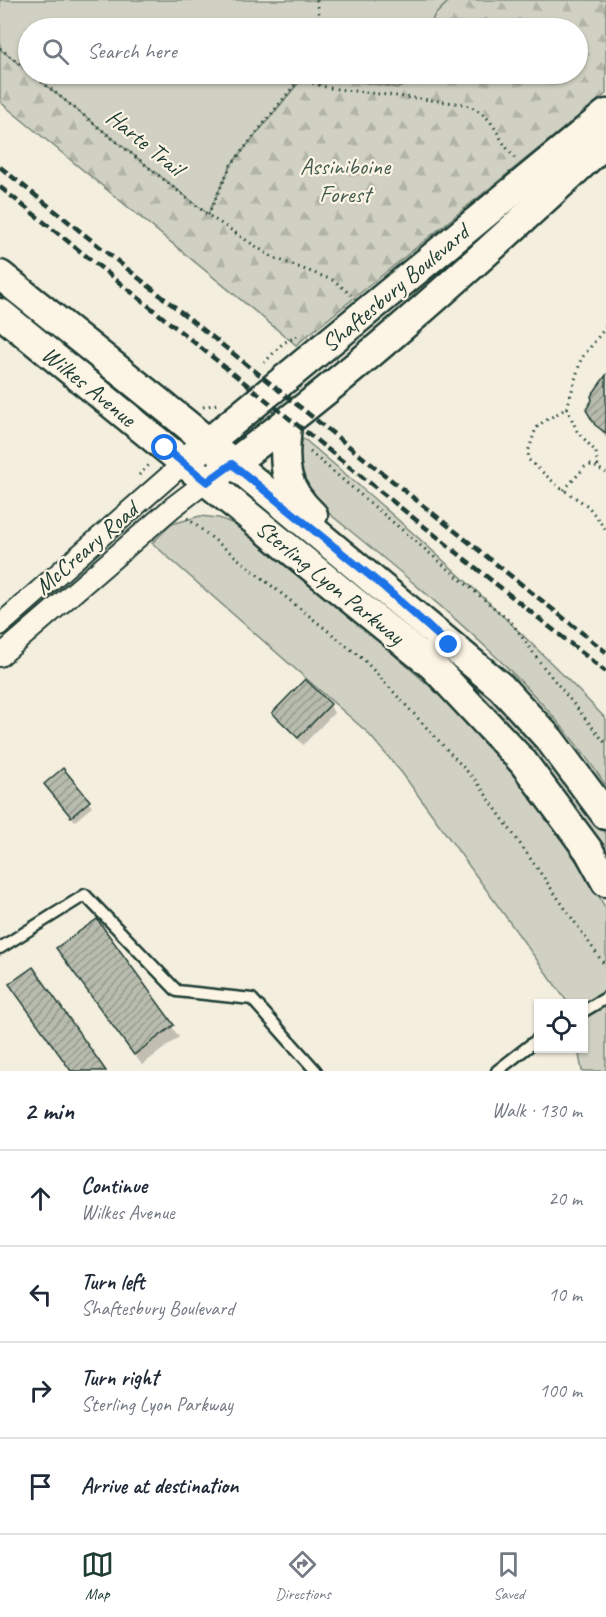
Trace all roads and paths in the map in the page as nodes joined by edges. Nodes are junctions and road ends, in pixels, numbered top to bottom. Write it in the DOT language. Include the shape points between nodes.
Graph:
graph roads {
  1 [pos="317,0"];
  2 [pos="320,18"];
  3 [pos="0,48"];
  4 [pos="18,62"];
  5 [pos="45,84"];
  6 [pos="298,84"];
  7 [pos="315,84"];
  8 [pos="606,114"];
  9 [pos="606,142"];
  10 [pos="521,164"];
  11 [pos="208,214"];
  12 [pos="0,275"];
  13 [pos="352,296"];
  14 [pos="0,313"];
  15 [pos="606,327"];
  16 [pos="567,408"];
  17 [pos="293,418"];
  18 [pos="208,442"];
  19 [pos="184,463"];
  20 [pos="232,464"];
  21 [pos="598,468"];
  22 [pos="606,473"];
  23 [pos="207,482"];
  24 [pos="564,490"];
  25 [pos="186,517"];
  26 [pos="606,530"];
  27 [pos="384,587"];
  28 [pos="0,626"];
  29 [pos="0,656"];
  30 [pos="606,744"];
  31 [pos="606,815"];
  32 [pos="606,882"];
  33 [pos="0,948"];
  34 [pos="606,967"];
  35 [pos="606,998"];
  36 [pos="588,1009"];
  37 [pos="534,1042"];
  38 [pos="316,1071"];
  39 [pos="497,1071"];
  1 -- 2 [label="path"];
  3 -- 4 [label="path, Harte Trail"];
  5 -- 11 [label="path, Harte Trail"];
  6 -- 11 [label="path" via="231,165"];
  7 -- 10 [label="path" via="479,109 490,118 509,152"];
  8 -- 18 [label="main road, Shaftesbury Boulevard"];
  9 -- 17 [label="main road, Shaftesbury Boulevard" via="488,252"];
  11 -- 13 [label="path, Harte Trail" via="272,257 335,281"];
  12 -- 18 [label="main road, Wilkes Avenue"];
  14 -- 19 [label="main road, Wilkes Avenue"];
  15 -- 16 [label="path" via="581,359"];
  16 -- 21 [label="path" via="577,431 596,452"];
  16 -- 24 [label="path" via="536,428 528,452 529,460 539,471"];
  17 -- 20 [label="main road, Shaftesbury Boulevard"];
  17 -- 27 [label="main road" via="284,469 290,486 302,504"];
  17 -- 30 [label="path" via="310,454 512,623"];
  18 -- 19 [label="main road, Shaftesbury Boulevard"];
  18 -- 20 [label="main road, Sterling Lyon Parkway"];
  19 -- 23 [label="main road, Wilkes Avenue"];
  19 -- 28 [label="street, McCreary Road"];
  20 -- 23 [label="main road, Shaftesbury Boulevard"];
  20 -- 27 [label="main road, Sterling Lyon Parkway"];
  21 -- 22 [label="path"];
  21 -- 24 [label="path" via="585,467"];
  23 -- 29 [label="street, McCreary Road"];
  23 -- 32 [label="main road, Sterling Lyon Parkway" via="433,666 523,762 589,850"];
  24 -- 26 [label="path" via="588,506"];
  25 -- 34 [label="path" via="363,659 477,782"];
  27 -- 31 [label="main road, Sterling Lyon Parkway" via="524,709"];
  33 -- 38 [label="lane" via="85,895 177,991 252,999"];
  35 -- 36 [label="lane"];
  37 -- 39 [label="lane"];
}
